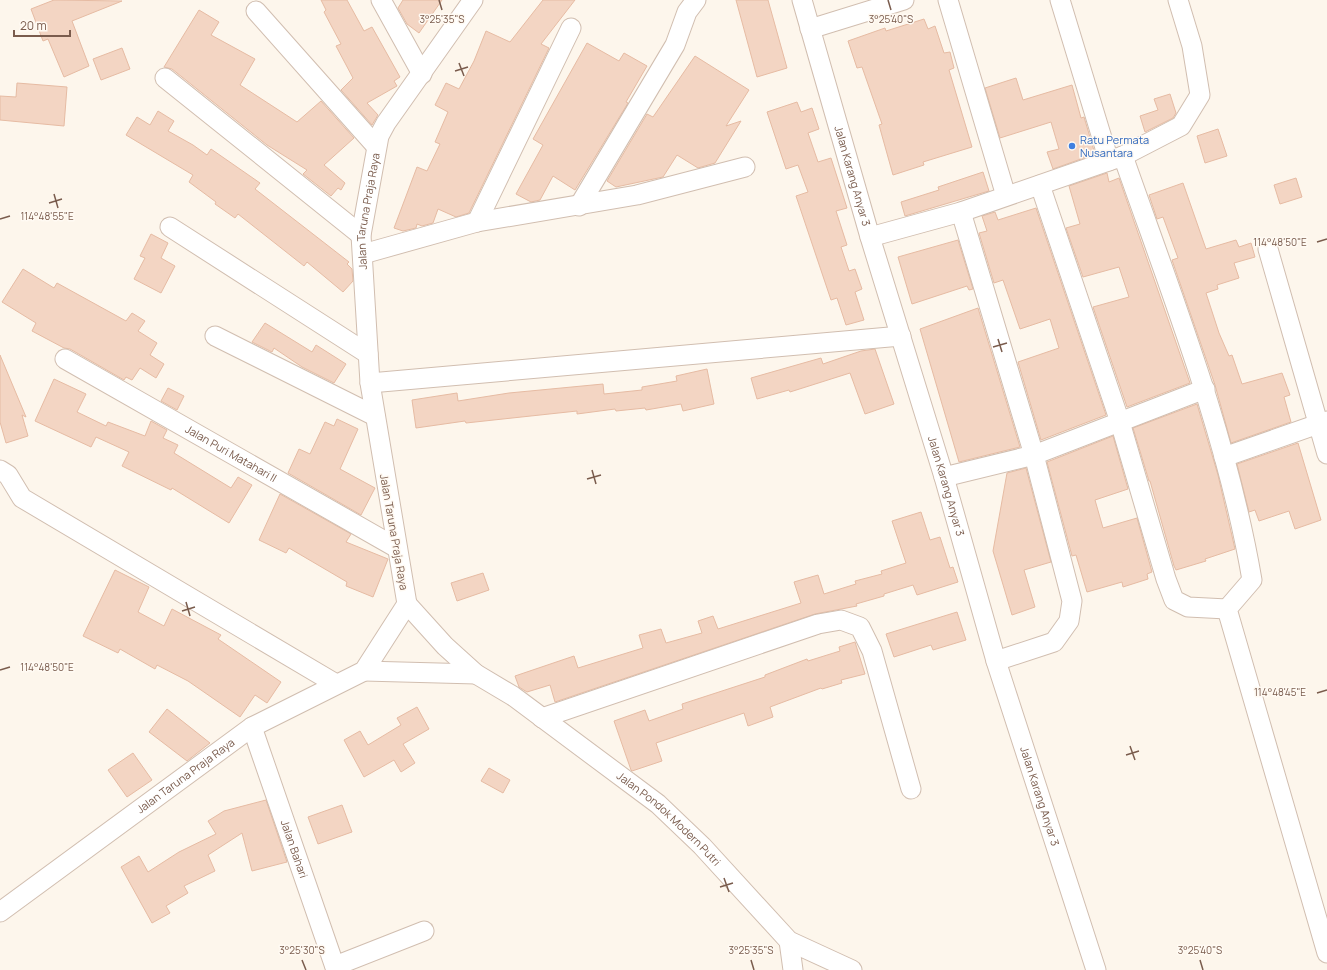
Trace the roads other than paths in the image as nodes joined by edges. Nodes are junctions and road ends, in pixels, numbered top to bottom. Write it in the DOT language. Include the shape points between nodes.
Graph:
graph roads {
  1 [pos="381,0"];
  2 [pos="473,0"];
  3 [pos="696,0"];
  4 [pos="904,0"];
  5 [pos="948,0"];
  6 [pos="1060,0"];
  7 [pos="1178,0"];
  8 [pos="807,1"];
  9 [pos="256,11"];
  10 [pos="571,28"];
  11 [pos="810,29"];
  12 [pos="422,74"];
  13 [pos="165,78"];
  14 [pos="376,146"];
  15 [pos="1116,159"];
  16 [pos="745,167"];
  17 [pos="1040,185"];
  18 [pos="1006,196"];
  19 [pos="579,206"];
  20 [pos="961,212"];
  21 [pos="477,222"];
  22 [pos="170,227"];
  23 [pos="361,235"];
  24 [pos="870,237"];
  25 [pos="1268,249"];
  26 [pos="363,254"];
  27 [pos="215,336"];
  28 [pos="901,336"];
  29 [pos="368,354"];
  30 [pos="65,359"];
  31 [pos="370,382"];
  32 [pos="1205,389"];
  33 [pos="375,416"];
  34 [pos="1120,422"];
  35 [pos="1322,422"];
  36 [pos="1327,454"];
  37 [pos="1034,455"];
  38 [pos="1224,457"];
  39 [pos="0,470"];
  40 [pos="944,477"];
  41 [pos="397,548"];
  42 [pos="407,604"];
  43 [pos="1227,609"];
  44 [pos="996,661"];
  45 [pos="364,671"];
  46 [pos="476,674"];
  47 [pos="336,684"];
  48 [pos="542,718"];
  49 [pos="252,727"];
  50 [pos="911,790"];
  51 [pos="0,912"];
  52 [pos="424,931"];
  53 [pos="789,941"];
  54 [pos="1327,953"];
  55 [pos="336,968"];
  56 [pos="793,970"];
  57 [pos="852,970"];
  58 [pos="1096,970"];
  1 -- 12 [label="street"];
  2 -- 12 [label="street, Jalan Taruna Praja Raya"];
  3 -- 19 [label="street" via="687,12 675,45"];
  4 -- 11 [label="street"];
  5 -- 18 [label="street"];
  6 -- 15 [label="street"];
  7 -- 15 [label="street" via="1192,46 1200,95 1182,126"];
  8 -- 11 [label="street, Jalan Karang Anyar 3"];
  9 -- 14 [label="street"];
  10 -- 21 [label="street"];
  11 -- 24 [label="street, Jalan Karang Anyar 3"];
  12 -- 14 [label="street, Jalan Taruna Praja Raya" via="386,123"];
  13 -- 23 [label="street"];
  14 -- 23 [label="street, Jalan Taruna Praja Raya"];
  15 -- 17 [label="street"];
  15 -- 32 [label="street"];
  16 -- 19 [label="street" via="637,195"];
  17 -- 18 [label="street"];
  17 -- 34 [label="street"];
  18 -- 20 [label="street"];
  19 -- 21 [label="street"];
  20 -- 24 [label="street"];
  20 -- 37 [label="street"];
  21 -- 26 [label="street"];
  22 -- 29 [label="street"];
  23 -- 26 [label="street, Jalan Taruna Praja Raya"];
  24 -- 28 [label="street, Jalan Karang Anyar 3"];
  25 -- 35 [label="street"];
  26 -- 29 [label="street, Jalan Taruna Praja Raya"];
  27 -- 33 [label="street"];
  28 -- 31 [label="street"];
  28 -- 40 [label="street, Jalan Karang Anyar 3"];
  29 -- 31 [label="street, Jalan Taruna Praja Raya"];
  30 -- 41 [label="street, Jalan Puri Matahari II"];
  31 -- 33 [label="street, Jalan Taruna Praja Raya"];
  32 -- 34 [label="street"];
  32 -- 38 [label="street"];
  33 -- 41 [label="street, Jalan Taruna Praja Raya"];
  34 -- 37 [label="street"];
  34 -- 43 [label="street" via="1174,600 1188,607"];
  35 -- 36 [label="street"];
  35 -- 38 [label="street"];
  37 -- 40 [label="street"];
  37 -- 44 [label="street" via="1072,601 1069,621 1054,642"];
  38 -- 43 [label="street" via="1242,525 1252,580"];
  39 -- 47 [label="street" via="8,475 22,498"];
  40 -- 44 [label="street, Jalan Karang Anyar 3"];
  41 -- 42 [label="street, Jalan Taruna Praja Raya"];
  42 -- 45 [label="street, Jalan Taruna Praja Raya"];
  42 -- 46 [label="street, Jalan Pondok Modern Putri" via="445,646"];
  43 -- 54 [label="street"];
  44 -- 58 [label="street, Jalan Karang Anyar 3"];
  45 -- 46 [label="street"];
  45 -- 47 [label="street, Jalan Taruna Praja Raya"];
  46 -- 48 [label="street, Jalan Pondok Modern Putri" via="513,696"];
  47 -- 49 [label="street, Jalan Taruna Praja Raya"];
  48 -- 50 [label="street" via="818,624 841,620 860,627 872,651"];
  48 -- 53 [label="street, Jalan Pondok Modern Putri" via="658,804 702,846"];
  49 -- 51 [label="street, Jalan Taruna Praja Raya"];
  49 -- 55 [label="street, Jalan Bahari"];
  52 -- 55 [label="street"];
  53 -- 56 [label="street"];
  53 -- 57 [label="street, Jalan Pondok Modern Putri"];
}
